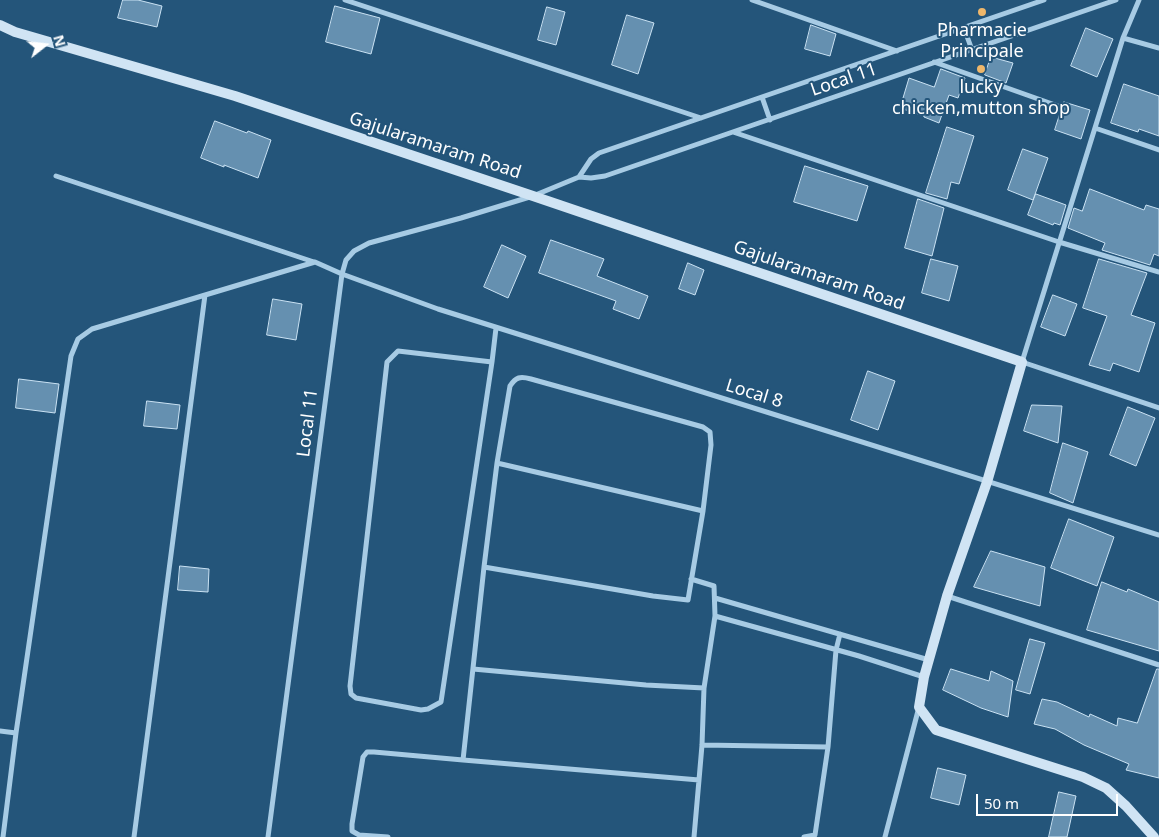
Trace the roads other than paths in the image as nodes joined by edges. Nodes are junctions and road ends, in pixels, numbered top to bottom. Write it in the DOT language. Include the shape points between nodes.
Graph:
graph roads {
  1 [pos="345,0"];
  2 [pos="752,0"];
  3 [pos="1044,0"];
  4 [pos="1116,0"];
  5 [pos="1139,0"];
  6 [pos="0,25"];
  7 [pos="964,28"];
  8 [pos="1123,38"];
  9 [pos="1159,48"];
  10 [pos="972,50"];
  11 [pos="897,51"];
  12 [pos="933,62"];
  13 [pos="762,98"];
  14 [pos="1058,106"];
  15 [pos="701,118"];
  16 [pos="770,120"];
  17 [pos="1095,128"];
  18 [pos="732,132"];
  19 [pos="1159,150"];
  20 [pos="56,176"];
  21 [pos="579,177"];
  22 [pos="533,196"];
  23 [pos="1059,242"];
  24 [pos="315,262"];
  25 [pos="1159,272"];
  26 [pos="342,274"];
  27 [pos="206,295"];
  28 [pos="496,328"];
  29 [pos="492,362"];
  30 [pos="1022,362"];
  31 [pos="1159,408"];
  32 [pos="497,463"];
  33 [pos="987,482"];
  34 [pos="703,511"];
  35 [pos="1159,535"];
  36 [pos="484,567"];
  37 [pos="691,579"];
  38 [pos="948,596"];
  39 [pos="714,598"];
  40 [pos="716,616"];
  41 [pos="840,634"];
  42 [pos="836,650"];
  43 [pos="929,660"];
  44 [pos="1159,665"];
  45 [pos="474,669"];
  46 [pos="924,676"];
  47 [pos="704,688"];
  48 [pos="919,707"];
  49 [pos="0,731"];
  50 [pos="16,733"];
  51 [pos="702,745"];
  52 [pos="828,747"];
  53 [pos="463,760"];
  54 [pos="699,780"];
  55 [pos="3,837"];
  56 [pos="134,837"];
  57 [pos="268,837"];
  58 [pos="388,837"];
  59 [pos="694,837"];
  60 [pos="804,837"];
  61 [pos="885,837"];
  62 [pos="1154,837"];
  1 -- 15 [label="street"];
  2 -- 11 [label="street"];
  3 -- 7 [label="street, Local 11"];
  4 -- 10 [label="street, Local 11"];
  5 -- 8 [label="street"];
  6 -- 22 [label="main road, Gajularamaram Road" via="235,96"];
  7 -- 10 [label="street"];
  7 -- 11 [label="street, Local 11"];
  8 -- 9 [label="street"];
  8 -- 17 [label="street"];
  10 -- 12 [label="street, Local 11"];
  11 -- 13 [label="street, Local 11"];
  12 -- 14 [label="street"];
  12 -- 16 [label="street, Local 11"];
  13 -- 15 [label="street, Local 11"];
  13 -- 16 [label="street"];
  15 -- 21 [label="street, Local 11" via="599,153"];
  16 -- 18 [label="street, Local 11"];
  17 -- 19 [label="street"];
  17 -- 23 [label="street"];
  18 -- 21 [label="street, Local 11" via="606,176"];
  18 -- 23 [label="street"];
  20 -- 24 [label="street, Local 8"];
  21 -- 22 [label="street, Local 11"];
  22 -- 26 [label="street, Local 11" via="369,243 346,260"];
  22 -- 30 [label="main road, Gajularamaram Road"];
  23 -- 25 [label="street"];
  23 -- 30 [label="street"];
  24 -- 26 [label="street, Local 8"];
  24 -- 27 [label="street"];
  26 -- 28 [label="street, Local 8"];
  26 -- 57 [label="street, Local 11"];
  27 -- 50 [label="street" via="92,329 78,340 71,356"];
  27 -- 56 [label="street"];
  28 -- 29 [label="street"];
  28 -- 33 [label="street, Local 8"];
  29 -- 29 [label="street" via="441,702 421,710 356,698 350,686 387,362 398,351"];
  30 -- 31 [label="street"];
  30 -- 33 [label="main road"];
  32 -- 34 [label="street"];
  32 -- 34 [label="street" via="510,386 523,376 703,427 710,432"];
  32 -- 36 [label="street"];
  33 -- 35 [label="street, Local 8"];
  33 -- 38 [label="main road"];
  34 -- 37 [label="street"];
  36 -- 37 [label="street" via="688,600"];
  36 -- 45 [label="street"];
  37 -- 39 [label="street" via="714,586"];
  38 -- 43 [label="main road"];
  38 -- 44 [label="street"];
  39 -- 40 [label="street"];
  39 -- 41 [label="street"];
  40 -- 42 [label="street"];
  40 -- 47 [label="street"];
  41 -- 42 [label="street"];
  41 -- 43 [label="street"];
  42 -- 46 [label="street"];
  42 -- 52 [label="street"];
  43 -- 46 [label="main road"];
  45 -- 47 [label="street"];
  45 -- 53 [label="street"];
  46 -- 48 [label="main road"];
  47 -- 51 [label="street"];
  48 -- 61 [label="street"];
  48 -- 62 [label="main road" via="936,730 1082,777 1106,788"];
  49 -- 50 [label="street"];
  50 -- 55 [label="street"];
  51 -- 52 [label="street"];
  51 -- 54 [label="street"];
  52 -- 60 [label="street" via="815,834"];
  53 -- 54 [label="street"];
  53 -- 58 [label="street" via="367,752 363,757 352,831 359,835"];
  54 -- 59 [label="street"];
}
